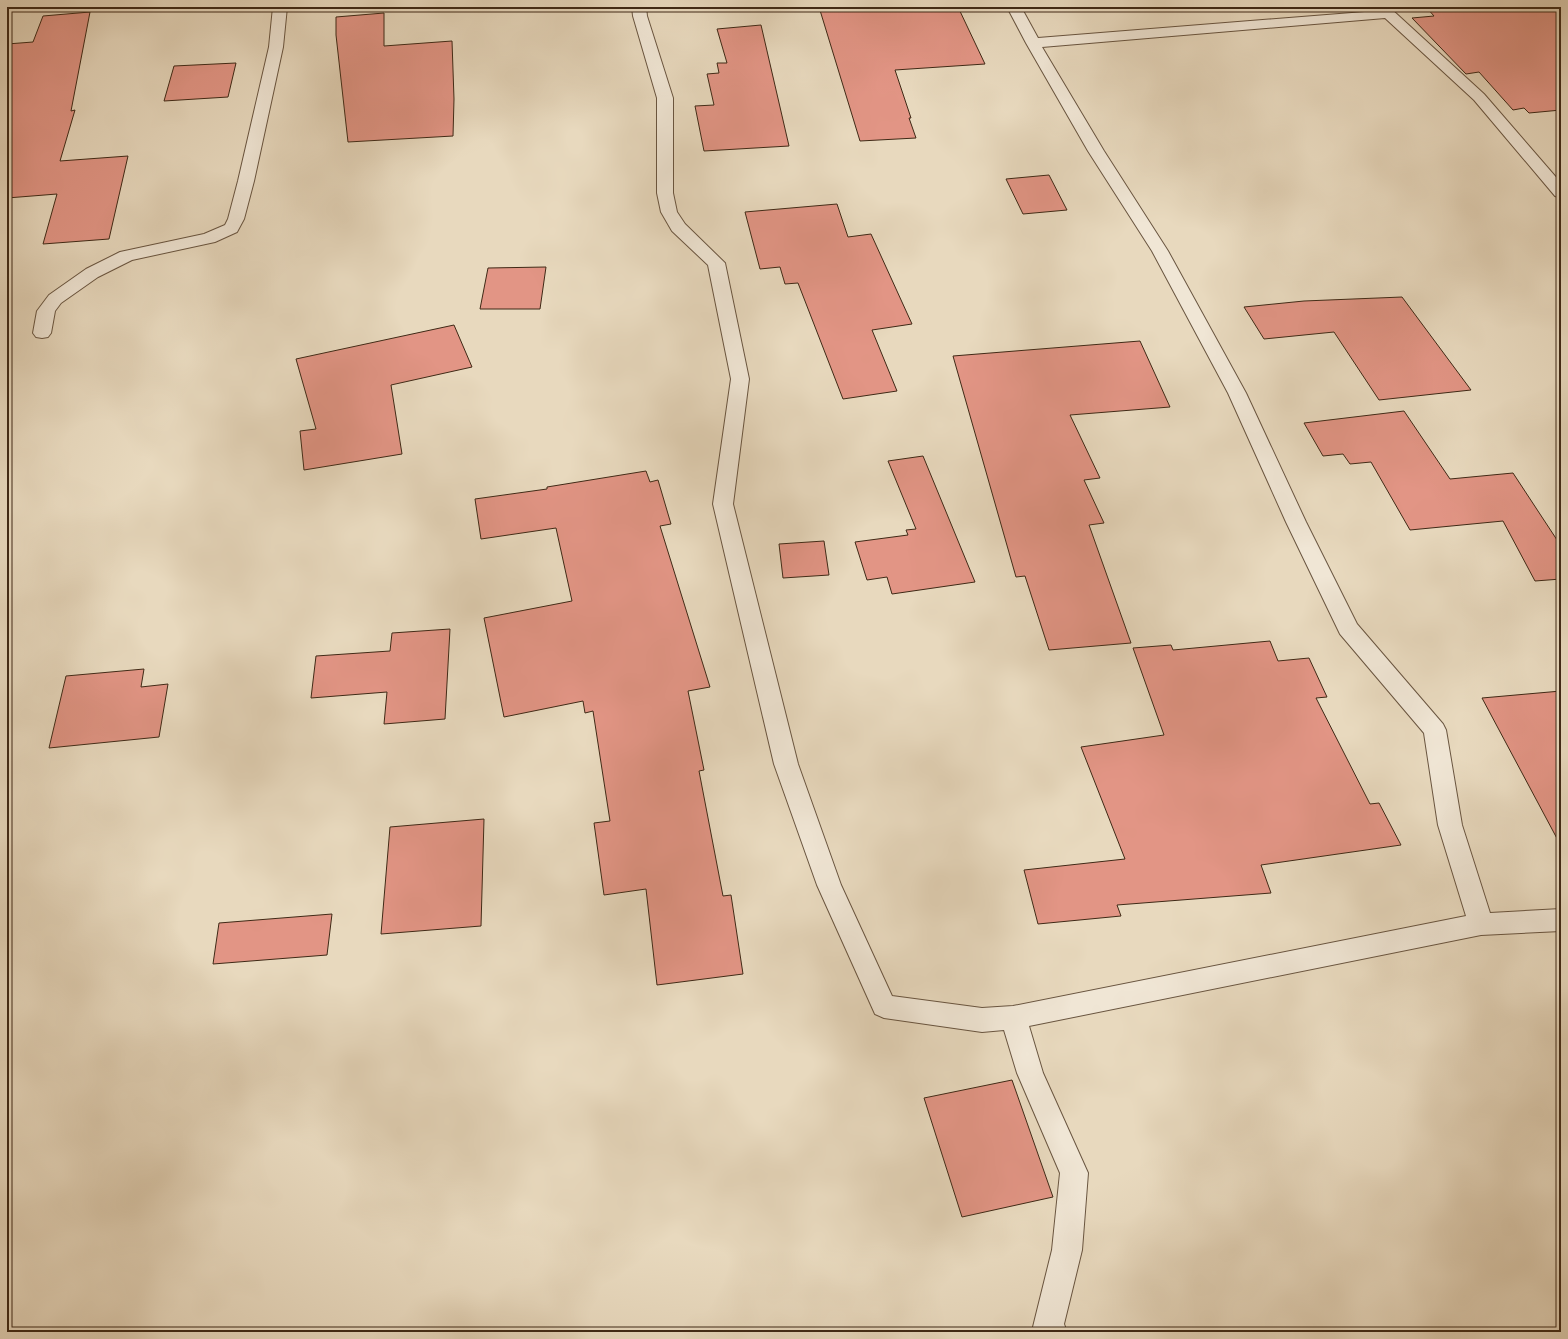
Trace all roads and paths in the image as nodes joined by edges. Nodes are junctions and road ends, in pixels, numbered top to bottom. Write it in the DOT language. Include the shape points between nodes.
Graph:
graph roads {
  1 [pos="280,7"];
  2 [pos="639,7"];
  3 [pos="1014,7"];
  4 [pos="1385,11"];
  5 [pos="1033,43"];
  6 [pos="1561,193"];
  7 [pos="42,333"];
  8 [pos="1561,920"];
  9 [pos="1481,924"];
  10 [pos="1013,1018"];
  11 [pos="1052,1332"];
  1 -- 7 [label="street" via="276,47 246,181 236,219 231,228 209,238 126,256 92,272 55,299 46,311"];
  2 -- 10 [label="street" via="665,98 665,193 669,212 678,227 716,264 740,379 723,504 786,764 829,885 884,1006 982,1020"];
  3 -- 5 [label="street"];
  4 -- 5 [label="street"];
  4 -- 6 [label="street" via="1479,97"];
  5 -- 9 [label="street" via="1096,151 1160,251 1230,380 1348,628 1435,730 1450,825"];
  8 -- 9 [label="street"];
  9 -- 10 [label="street"];
  10 -- 11 [label="street" via="1030,1073 1074,1173 1067,1250 1048,1326"];
}
